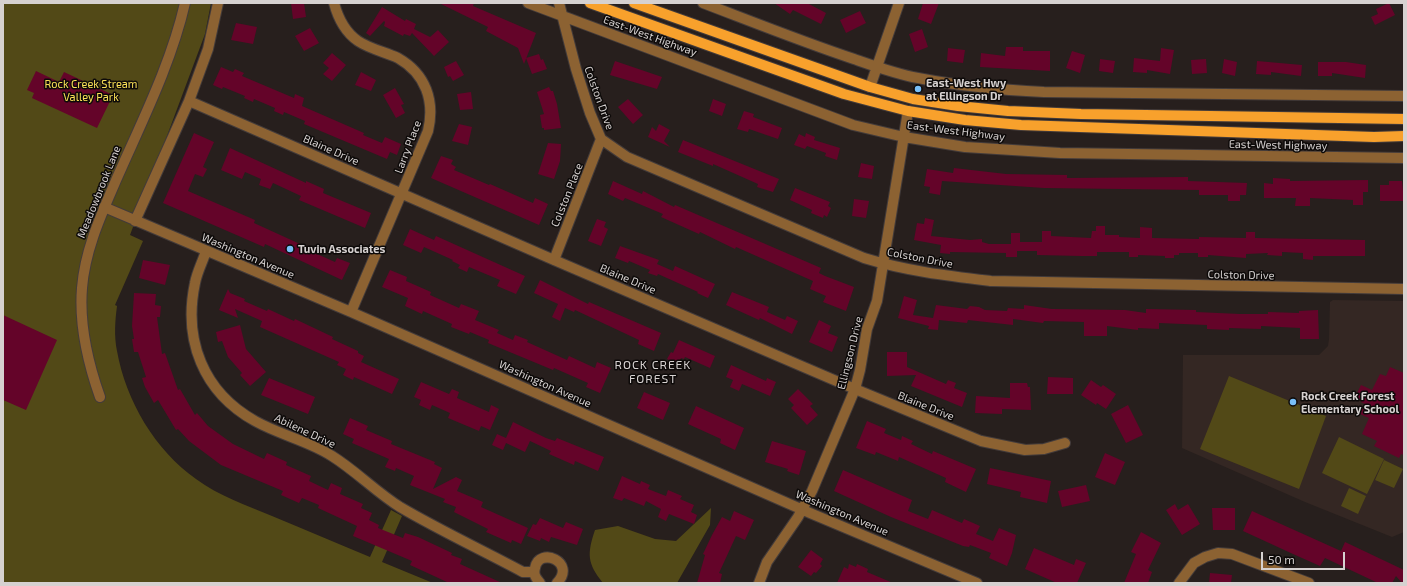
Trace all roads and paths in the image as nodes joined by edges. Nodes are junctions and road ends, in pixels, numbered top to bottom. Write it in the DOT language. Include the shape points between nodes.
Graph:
graph roads {
  1 [pos="185,3"];
  2 [pos="218,3"];
  3 [pos="334,3"];
  4 [pos="528,3"];
  5 [pos="559,3"];
  6 [pos="590,3"];
  7 [pos="634,3"];
  8 [pos="703,3"];
  9 [pos="899,3"];
  10 [pos="561,16"];
  11 [pos="876,66"];
  12 [pos="870,87"];
  13 [pos="1404,96"];
  14 [pos="189,101"];
  15 [pos="908,110"];
  16 [pos="1404,119"];
  17 [pos="1404,136"];
  18 [pos="904,137"];
  19 [pos="601,139"];
  20 [pos="1404,158"];
  21 [pos="402,194"];
  22 [pos="104,207"];
  23 [pos="135,221"];
  24 [pos="206,252"];
  25 [pos="554,260"];
  26 [pos="884,264"];
  27 [pos="1404,290"];
  28 [pos="351,312"];
  29 [pos="855,389"];
  30 [pos="100,397"];
  31 [pos="1065,443"];
  32 [pos="802,509"];
  33 [pos="534,572"];
  34 [pos="540,583"];
  35 [pos="557,583"];
  36 [pos="759,583"];
  37 [pos="977,583"];
  38 [pos="1179,583"];
  39 [pos="1309,583"];
  1 -- 22 [label="street, Meadowbrook Lane" via="175,43"];
  2 -- 14 [label="street" via="208,49"];
  3 -- 21 [label="street, Larry Place" via="343,26 358,41 406,64 423,80 430,98 432,110 428,131"];
  4 -- 10 [label="street, East-West Highway"];
  5 -- 10 [label="street, Colston Drive"];
  6 -- 15 [label="main road, East-West Highway" via="844,94"];
  7 -- 12 [label="main road"];
  8 -- 11 [label="street"];
  9 -- 11 [label="street"];
  10 -- 18 [label="street, East-West Highway" via="853,125"];
  10 -- 19 [label="street, Colston Drive" via="590,113"];
  11 -- 12 [label="street"];
  11 -- 13 [label="street" via="916,78 1006,90"];
  12 -- 16 [label="main road" via="928,101 1008,111"];
  14 -- 21 [label="street, Blaine Drive"];
  14 -- 23 [label="street"];
  15 -- 17 [label="main road, East-West Highway" via="1021,126"];
  15 -- 18 [label="street, Ellingson Drive"];
  18 -- 20 [label="street, East-West Highway" via="965,146 1060,153"];
  18 -- 26 [label="street, Ellingson Drive"];
  19 -- 25 [label="street, Colston Place"];
  19 -- 26 [label="street, Colston Drive" via="627,157 864,258"];
  21 -- 25 [label="street, Blaine Drive"];
  21 -- 28 [label="street, Larry Place"];
  22 -- 23 [label="street, Washington Avenue"];
  22 -- 30 [label="street, Meadowbrook Lane" via="88,252 82,288 83,333"];
  23 -- 24 [label="street, Washington Avenue"];
  24 -- 28 [label="street, Washington Avenue"];
  24 -- 33 [label="street, Abilene Drive" via="195,281 191,308 192,332 198,356 218,391 255,421 331,454 399,506 523,572"];
  25 -- 29 [label="street, Blaine Drive"];
  26 -- 27 [label="street, Colston Drive" via="991,281"];
  26 -- 29 [label="street, Ellingson Drive" via="877,300 864,340"];
  28 -- 32 [label="street, Washington Avenue"];
  29 -- 31 [label="street, Blaine Drive" via="981,441 1025,450 1044,449"];
  29 -- 32 [label="street, Ellingson Drive"];
  32 -- 36 [label="street, Ellingson Drive" via="767,562"];
  32 -- 37 [label="street, Washington Avenue"];
  33 -- 34 [label="street"];
  33 -- 35 [label="street" via="539,560 552,558 562,566 563,573"];
  38 -- 39 [label="street" via="1194,563 1218,553 1232,554"];
}
